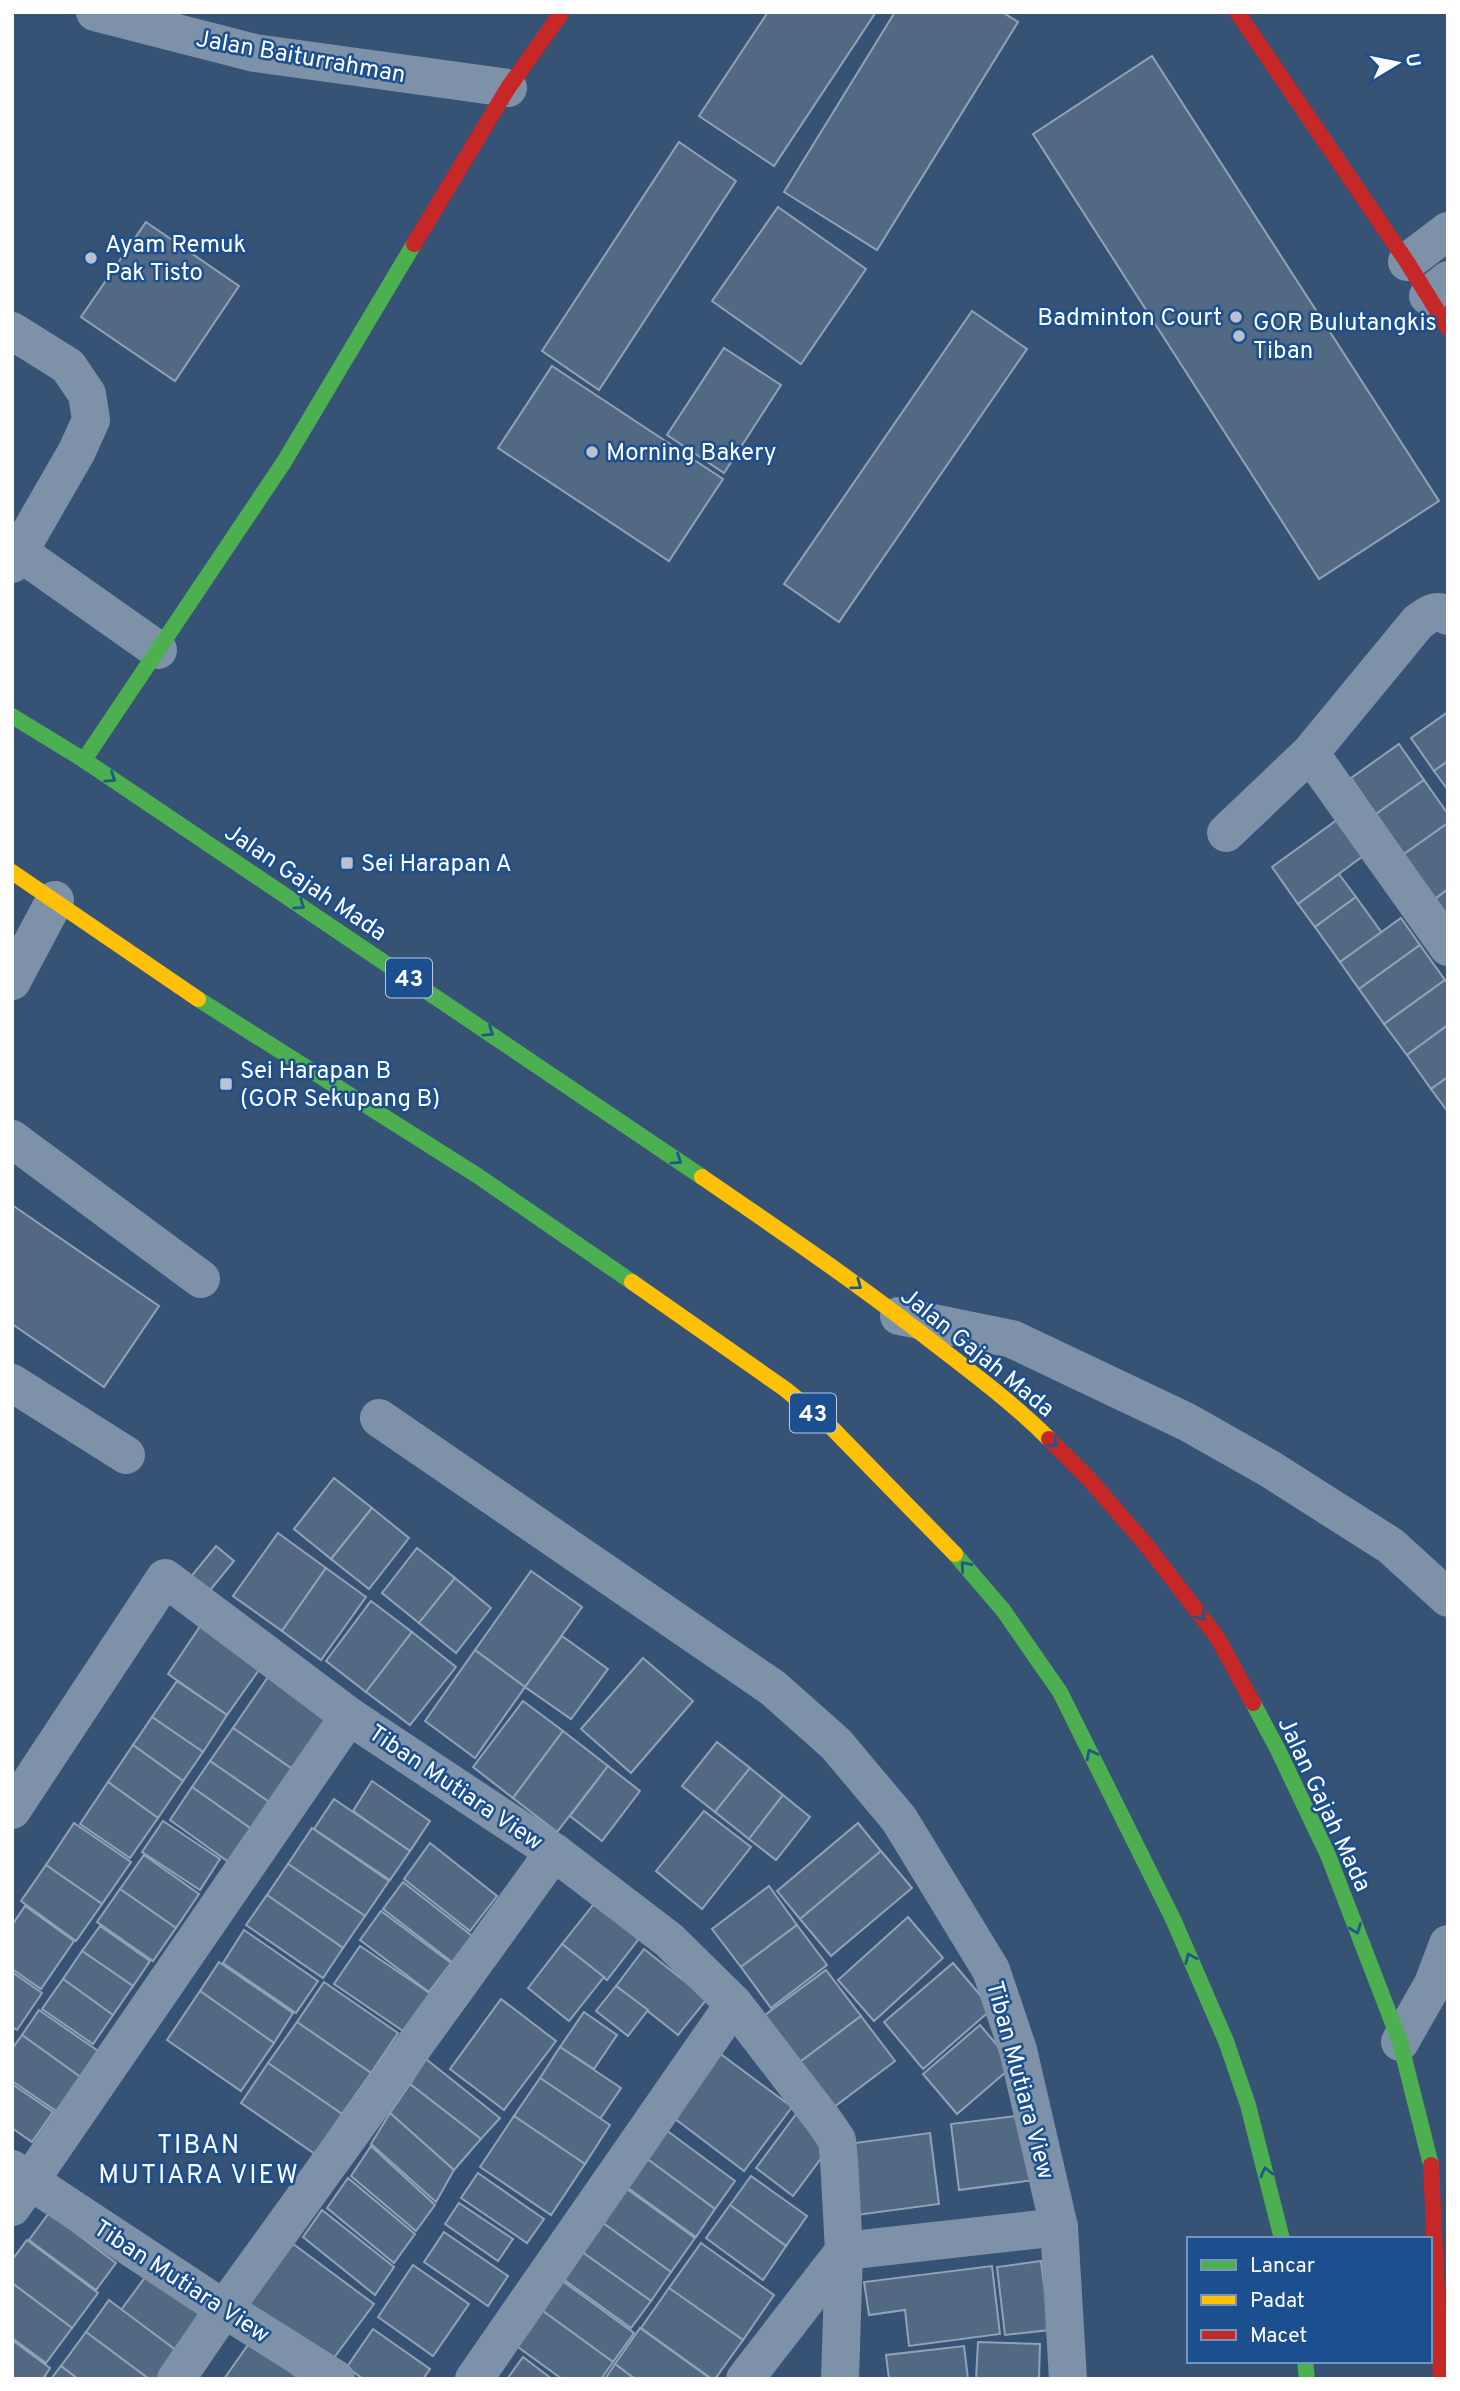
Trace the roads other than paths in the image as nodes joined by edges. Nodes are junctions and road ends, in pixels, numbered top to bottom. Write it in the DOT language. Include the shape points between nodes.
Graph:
graph roads {
  1 [pos="95,12"];
  2 [pos="562,12"];
  3 [pos="1237,12"];
  4 [pos="508,88"];
  5 [pos="1448,231"];
  6 [pos="1407,262"];
  7 [pos="1441,301"];
  8 [pos="12,331"];
  9 [pos="16,558"];
  10 [pos="1448,616"];
  11 [pos="158,650"];
  12 [pos="12,716"];
  13 [pos="1310,752"];
  14 [pos="84,760"];
  15 [pos="1227,833"];
  16 [pos="12,872"];
  17 [pos="55,900"];
  18 [pos="1448,947"];
  19 [pos="12,981"];
  20 [pos="12,1139"];
  21 [pos="201,1279"];
  22 [pos="899,1316"];
  23 [pos="12,1383"];
  24 [pos="379,1418"];
  25 [pos="126,1455"];
  26 [pos="1448,1598"];
  27 [pos="349,1716"];
  28 [pos="12,1810"];
  29 [pos="554,1852"];
  30 [pos="1448,1944"];
  31 [pos="734,2004"];
  32 [pos="1400,2042"];
  33 [pos="18,2186"];
  34 [pos="1059,2227"];
  35 [pos="1281,2237"];
  36 [pos="844,2251"];
  37 [pos="224,2309"];
  38 [pos="176,2379"];
  39 [pos="336,2379"];
  40 [pos="474,2379"];
  41 [pos="745,2379"];
  42 [pos="840,2379"];
  43 [pos="1068,2379"];
  44 [pos="1441,2379"];
  1 -- 4 [label="street, Jalan Baiturrahman" via="255,53"];
  2 -- 4 [label="main road"];
  3 -- 6 [label="main road"];
  4 -- 11 [label="main road" via="284,462"];
  5 -- 6 [label="street"];
  6 -- 7 [label="main road"];
  8 -- 9 [label="street" via="68,366 87,394 91,420"];
  9 -- 11 [label="street"];
  10 -- 13 [label="street" via="1432,612 1418,622"];
  11 -- 14 [label="main road"];
  12 -- 14 [label="main road, Jalan Gajah Mada / 43"];
  13 -- 15 [label="street"];
  13 -- 18 [label="street"];
  14 -- 22 [label="main road, Jalan Gajah Mada / 43, one-way" via="779,1229"];
  16 -- 17 [label="main road, 43"];
  17 -- 19 [label="street"];
  35 -- 17 [label="main road, 43, one-way" via="1248,2105 1174,1919 1060,1692 1003,1610 947,1545 830,1426 785,1389 478,1175 175,984"];
  20 -- 21 [label="street"];
  22 -- 26 [label="street" via="1012,1339 1187,1422 1391,1546"];
  22 -- 32 [label="main road, Jalan Gajah Mada / 43, one-way" via="1019,1409 1090,1480 1217,1637 1328,1855"];
  23 -- 25 [label="street"];
  24 -- 34 [label="street, Tiban Mutiara View" via="773,1688 836,1744 899,1818 991,1970 1018,2050"];
  27 -- 28 [label="street, Tiban Mutiara View" via="165,1578"];
  27 -- 29 [label="street, Tiban Mutiara View"];
  27 -- 33 [label="street"];
  29 -- 31 [label="street, Tiban Mutiara View" via="669,1940"];
  29 -- 37 [label="street"];
  30 -- 32 [label="street" via="1433,1984"];
  31 -- 36 [label="street, Tiban Mutiara View" via="837,2140"];
  31 -- 40 [label="street"];
  32 -- 44 [label="main road, Jalan Gajah Mada / 43" via="1432,2168"];
  33 -- 37 [label="street, Tiban Mutiara View"];
  34 -- 36 [label="street"];
  34 -- 43 [label="street, Tiban Mutiara View"];
  36 -- 41 [label="street"];
  36 -- 42 [label="street, Tiban Mutiara View"];
  37 -- 38 [label="street"];
  37 -- 39 [label="street, Tiban Mutiara View"];
}
